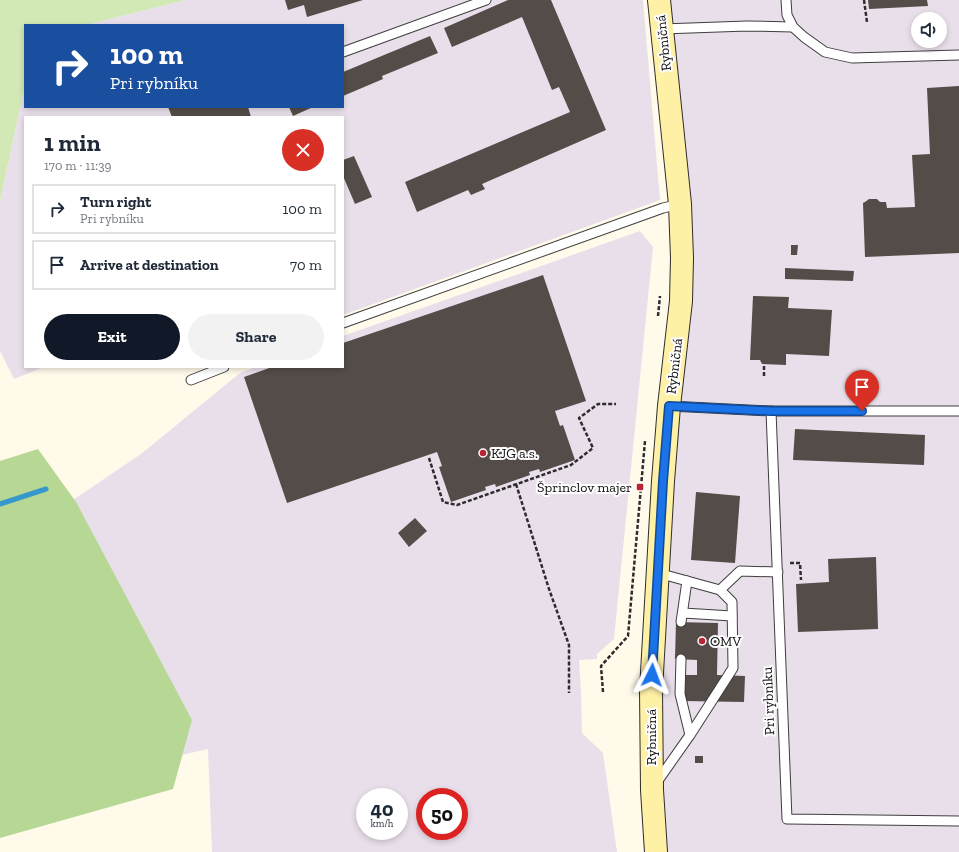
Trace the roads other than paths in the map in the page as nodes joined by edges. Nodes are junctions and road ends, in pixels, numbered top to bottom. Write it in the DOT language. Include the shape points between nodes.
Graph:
graph roads {
  1 [pos="486,0"];
  2 [pos="659,0"];
  3 [pos="786,0"];
  4 [pos="793,27"];
  5 [pos="662,29"];
  6 [pos="344,52"];
  7 [pos="959,55"];
  8 [pos="680,204"];
  9 [pos="344,323"];
  10 [pos="221,368"];
  11 [pos="191,380"];
  12 [pos="669,406"];
  13 [pos="771,411"];
  14 [pos="959,411"];
  15 [pos="778,568"];
  16 [pos="658,573"];
  17 [pos="687,581"];
  18 [pos="720,590"];
  19 [pos="732,616"];
  20 [pos="681,659"];
  21 [pos="690,735"];
  22 [pos="652,790"];
  23 [pos="959,820"];
  24 [pos="656,852"];
  1 -- 6 [label="lane"];
  2 -- 5 [label="main road, Rybničná"];
  3 -- 4 [label="lane" via="787,15"];
  4 -- 5 [label="lane"];
  4 -- 7 [label="lane" via="824,52 852,58"];
  5 -- 8 [label="main road, Rybničná"];
  8 -- 9 [label="lane"];
  8 -- 12 [label="main road, Rybničná" via="681,301"];
  10 -- 11 [label="lane"];
  12 -- 13 [label="lane"];
  12 -- 16 [label="main road, Rybničná"];
  13 -- 14 [label="lane"];
  13 -- 15 [label="lane, Pri rybníku"];
  15 -- 18 [label="lane" via="740,571"];
  15 -- 23 [label="lane, Pri rybníku" via="787,819"];
  16 -- 17 [label="lane"];
  16 -- 22 [label="main road, Rybničná" via="651,690"];
  17 -- 18 [label="lane"];
  17 -- 19 [label="lane" via="682,617"];
  18 -- 19 [label="lane" via="732,602"];
  19 -- 21 [label="lane" via="733,668"];
  20 -- 21 [label="lane" via="680,694"];
  21 -- 22 [label="lane"];
  22 -- 24 [label="main road, Rybničná"];
}
